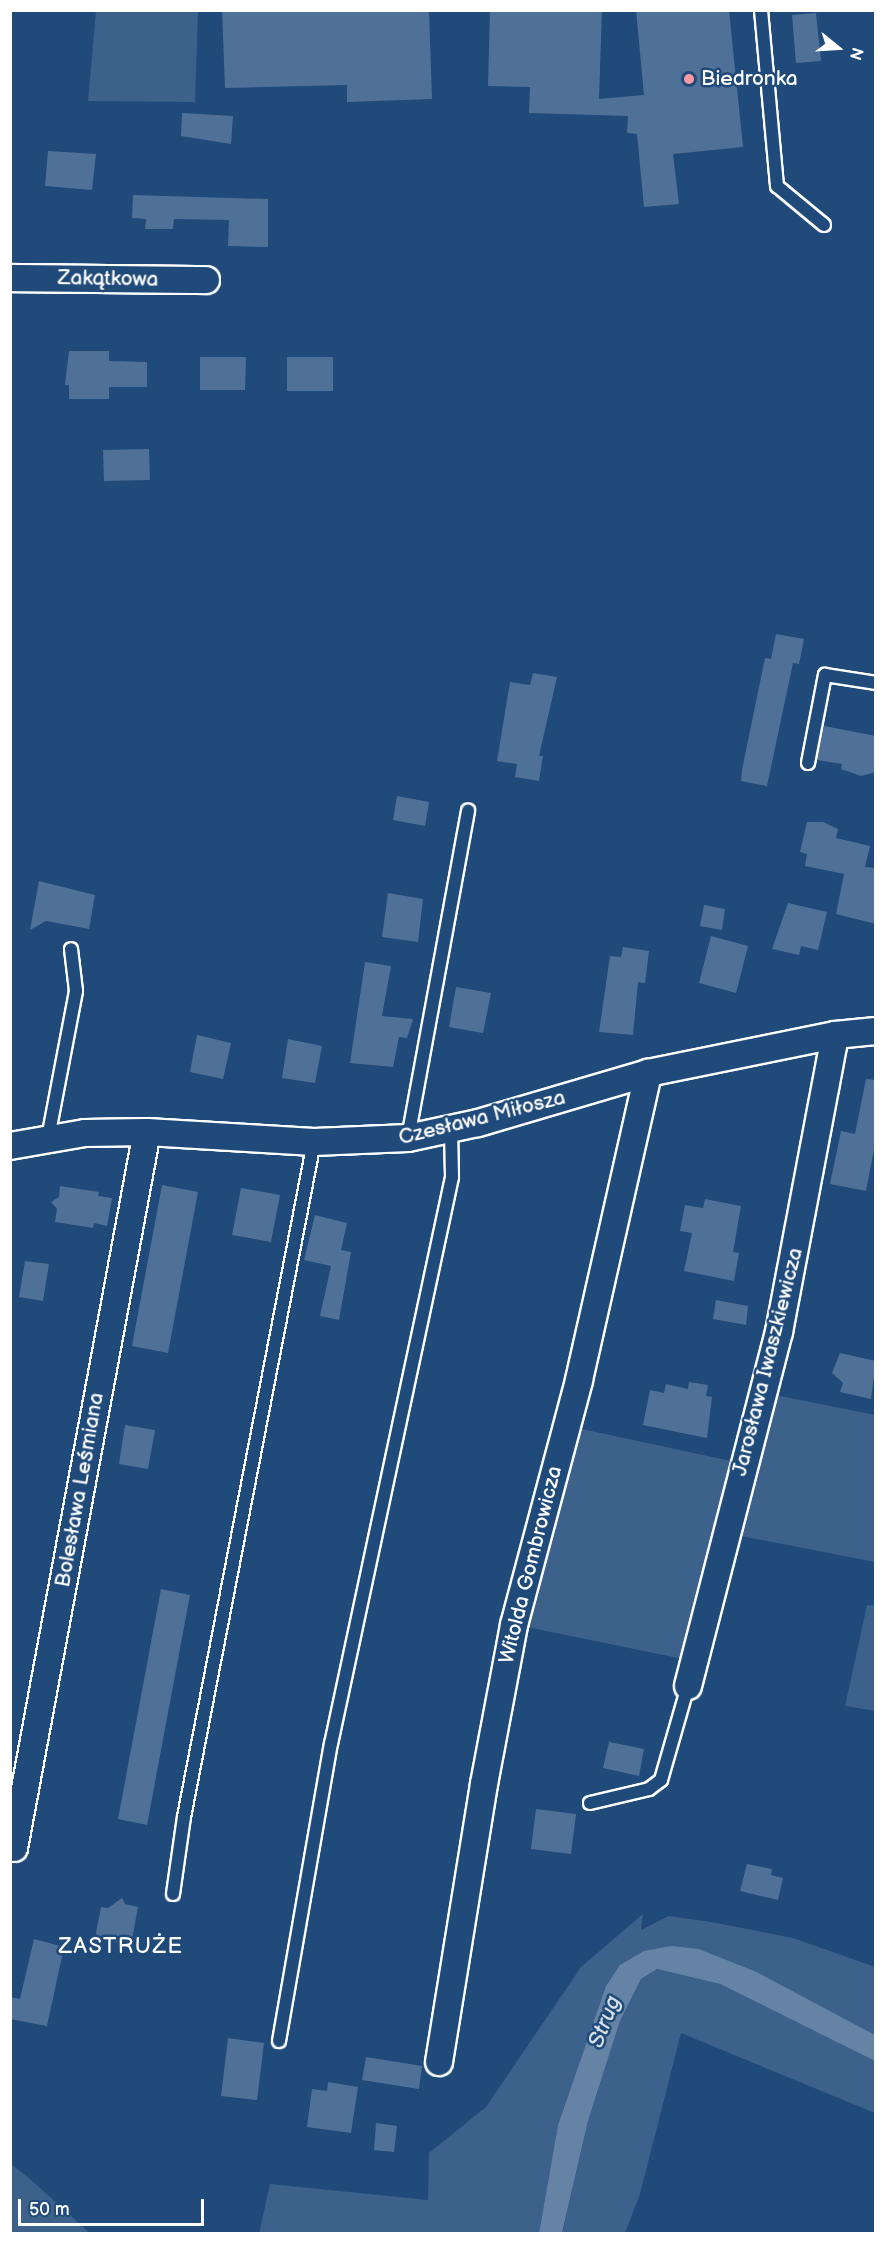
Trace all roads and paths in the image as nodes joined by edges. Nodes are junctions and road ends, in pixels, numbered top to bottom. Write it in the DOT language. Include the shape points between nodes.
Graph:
graph roads {
  1 [pos="761,10"];
  2 [pos="824,225"];
  3 [pos="10,278"];
  4 [pos="206,280"];
  5 [pos="876,683"];
  6 [pos="808,764"];
  7 [pos="468,810"];
  8 [pos="71,949"];
  9 [pos="876,1031"];
  10 [pos="835,1035"];
  11 [pos="648,1073"];
  12 [pos="451,1129"];
  13 [pos="147,1132"];
  14 [pos="48,1138"];
  15 [pos="408,1138"];
  16 [pos="314,1142"];
  17 [pos="10,1146"];
  18 [pos="688,1686"];
  19 [pos="590,1803"];
  20 [pos="14,1848"];
  21 [pos="173,1894"];
  22 [pos="279,2041"];
  23 [pos="439,2062"];
  1 -- 2 [label="lane" via="777,186"];
  3 -- 4 [label="street, Zakątkowa"];
  5 -- 6 [label="lane" via="825,675"];
  7 -- 15 [label="lane"];
  8 -- 14 [label="lane" via="76,991"];
  9 -- 10 [label="street, Czesława Miłosza"];
  10 -- 11 [label="street, Czesława Miłosza"];
  10 -- 18 [label="street, Jarosława Iwaszkiewicza" via="779,1332"];
  11 -- 12 [label="street, Czesława Miłosza"];
  11 -- 23 [label="street, Witolda Gombrowicza" via="579,1380 514,1625"];
  12 -- 15 [label="street, Czesława Miłosza"];
  12 -- 22 [label="lane" via="452,1177 332,1744"];
  13 -- 14 [label="street, Czesława Miłosza"];
  13 -- 16 [label="street, Czesława Miłosza"];
  13 -- 20 [label="street, Bolesława Leśmiana"];
  14 -- 17 [label="street, Czesława Miłosza"];
  15 -- 16 [label="street, Czesława Miłosza"];
  16 -- 21 [label="lane" via="188,1794"];
  18 -- 19 [label="lane" via="661,1780 649,1789"];
}
